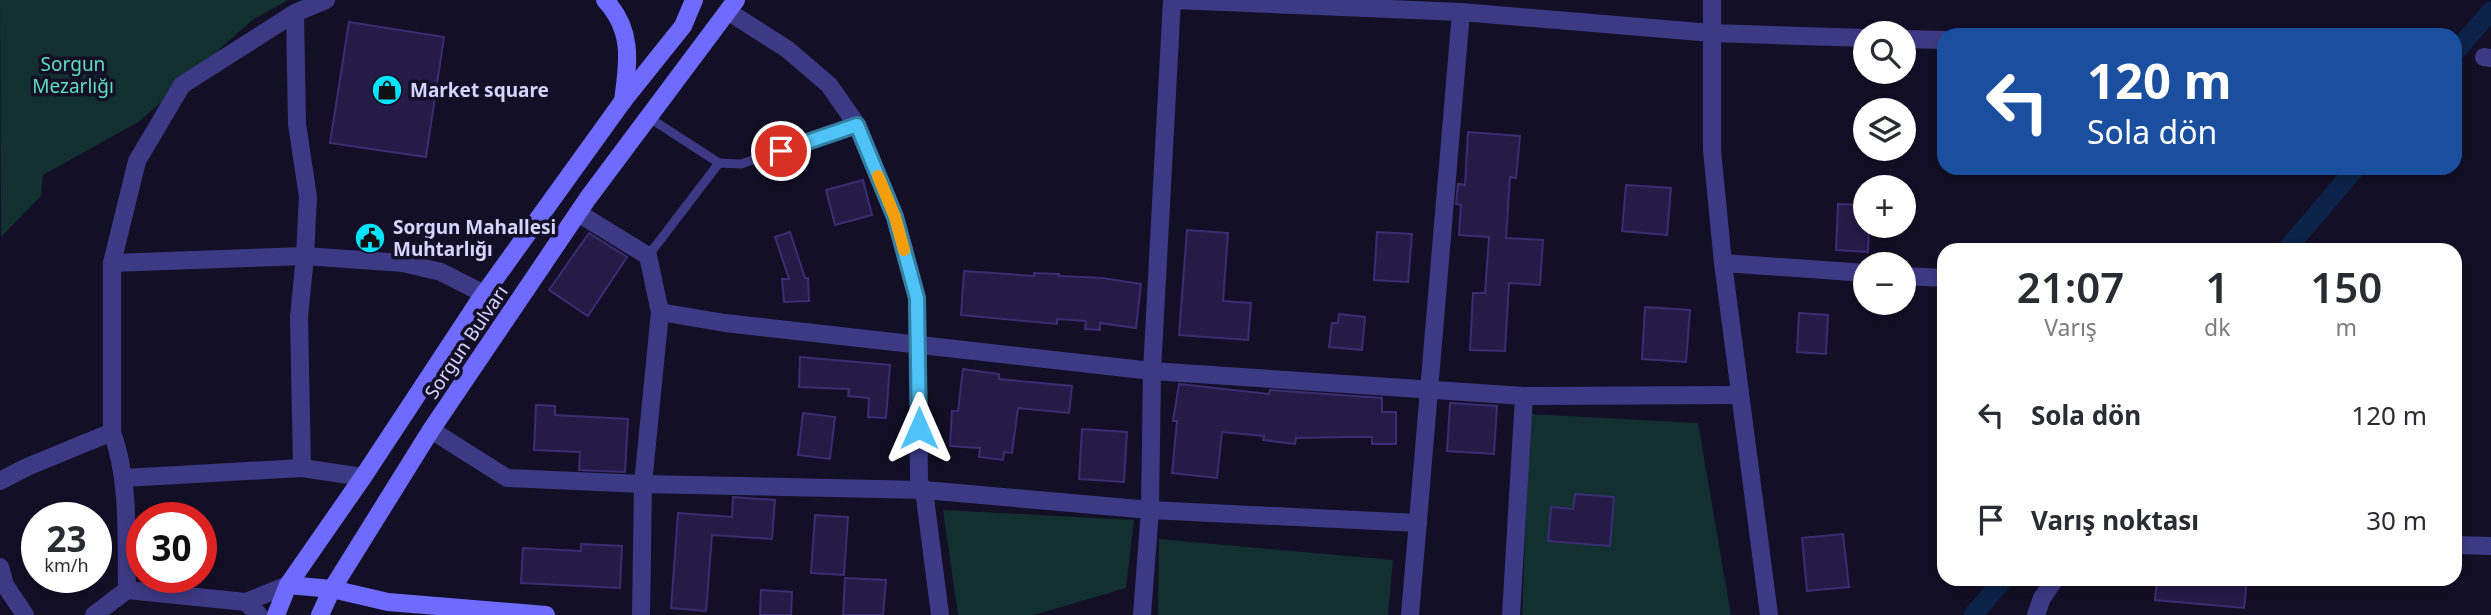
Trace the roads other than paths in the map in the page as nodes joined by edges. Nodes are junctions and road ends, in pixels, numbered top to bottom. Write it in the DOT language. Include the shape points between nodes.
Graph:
graph roads {
  1 [pos="326,0"];
  2 [pos="605,0"];
  3 [pos="694,0"];
  4 [pos="1173,0"];
  5 [pos="1712,0"];
  6 [pos="732,6"];
  7 [pos="1461,12"];
  8 [pos="295,13"];
  9 [pos="1712,33"];
  10 [pos="1853,37"];
  11 [pos="1916,39"];
  12 [pos="1937,40"];
  13 [pos="623,101"];
  14 [pos="648,117"];
  15 [pos="857,125"];
  16 [pos="719,163"];
  17 [pos="578,213"];
  18 [pos="305,256"];
  19 [pos="648,256"];
  20 [pos="113,262"];
  21 [pos="1723,263"];
  22 [pos="1853,272"];
  23 [pos="1916,277"];
  24 [pos="1937,278"];
  25 [pos="484,294"];
  26 [pos="660,312"];
  27 [pos="919,344"];
  28 [pos="1153,370"];
  29 [pos="1430,389"];
  30 [pos="1740,395"];
  31 [pos="1524,396"];
  32 [pos="431,430"];
  33 [pos="111,432"];
  34 [pos="302,468"];
  35 [pos="363,477"];
  36 [pos="124,478"];
  37 [pos="0,481"];
  38 [pos="643,484"];
  39 [pos="924,490"];
  40 [pos="1150,510"];
  41 [pos="1418,523"];
  42 [pos="2462,545"];
  43 [pos="2491,546"];
  44 [pos="126,553"];
  45 [pos="0,567"];
  46 [pos="288,585"];
  47 [pos="2050,586"];
  48 [pos="3,587"];
  49 [pos="332,589"];
  50 [pos="126,591"];
  51 [pos="157,593"];
  52 [pos="246,602"];
  53 [pos="25,615"];
  54 [pos="94,615"];
  55 [pos="259,615"];
  56 [pos="276,615"];
  57 [pos="320,615"];
  58 [pos="545,615"];
  59 [pos="641,615"];
  60 [pos="940,615"];
  61 [pos="1142,615"];
  62 [pos="1410,615"];
  63 [pos="1511,615"];
  64 [pos="1769,615"];
  65 [pos="2036,615"];
  1 -- 8 [label="street"];
  2 -- 13 [label="main road" via="624,29 629,57"];
  3 -- 13 [label="main road, Sorgun Bulvarı" via="683,26"];
  4 -- 7 [label="street"];
  4 -- 28 [label="street"];
  5 -- 9 [label="street"];
  6 -- 14 [label="main road, Sorgun Bulvarı"];
  6 -- 15 [label="street" via="830,85"];
  7 -- 9 [label="street"];
  7 -- 29 [label="street"];
  8 -- 18 [label="street" via="297,124 308,197"];
  8 -- 20 [label="street" via="182,85 137,161"];
  9 -- 10 [label="street"];
  9 -- 21 [label="street" via="1712,150"];
  11 -- 12 [label="street"];
  13 -- 25 [label="main road, Sorgun Bulvarı"];
  14 -- 16 [label="lane"];
  14 -- 17 [label="main road, Sorgun Bulvarı"];
  15 -- 16 [label="lane" via="741,164"];
  15 -- 27 [label="street" via="895,217 917,298"];
  16 -- 19 [label="lane"];
  17 -- 19 [label="street"];
  17 -- 32 [label="main road, Sorgun Bulvarı"];
  18 -- 20 [label="street"];
  18 -- 25 [label="street" via="403,262 441,272"];
  18 -- 34 [label="street" via="299,317"];
  19 -- 26 [label="street"];
  20 -- 33 [label="street"];
  21 -- 22 [label="street"];
  21 -- 30 [label="street"];
  23 -- 24 [label="street"];
  25 -- 35 [label="main road, Sorgun Bulvarı"];
  26 -- 27 [label="street"];
  26 -- 38 [label="street"];
  27 -- 28 [label="street"];
  27 -- 39 [label="street" via="919,483"];
  28 -- 29 [label="street"];
  28 -- 40 [label="street"];
  29 -- 31 [label="street"];
  29 -- 41 [label="street"];
  30 -- 31 [label="street"];
  30 -- 64 [label="street"];
  31 -- 63 [label="street"];
  32 -- 38 [label="street" via="507,478"];
  32 -- 49 [label="main road, Sorgun Bulvarı"];
  33 -- 36 [label="street"];
  33 -- 37 [label="street"];
  34 -- 35 [label="street"];
  34 -- 36 [label="street"];
  35 -- 46 [label="main road, Sorgun Bulvarı"];
  36 -- 44 [label="street"];
  38 -- 39 [label="street"];
  38 -- 59 [label="street"];
  39 -- 40 [label="street"];
  39 -- 60 [label="street"];
  40 -- 41 [label="street"];
  40 -- 61 [label="street"];
  41 -- 62 [label="street"];
  42 -- 43 [label="street"];
  45 -- 48 [label="street"];
  46 -- 49 [label="main road"];
  46 -- 52 [label="street"];
  46 -- 56 [label="main road, Sorgun Bulvarı"];
  47 -- 65 [label="street"];
  48 -- 53 [label="street"];
  49 -- 57 [label="main road, Sorgun Bulvarı"];
  49 -- 58 [label="main road" via="388,602"];
  50 -- 54 [label="street"];
  51 -- 52 [label="street"];
  52 -- 55 [label="street"];
}
